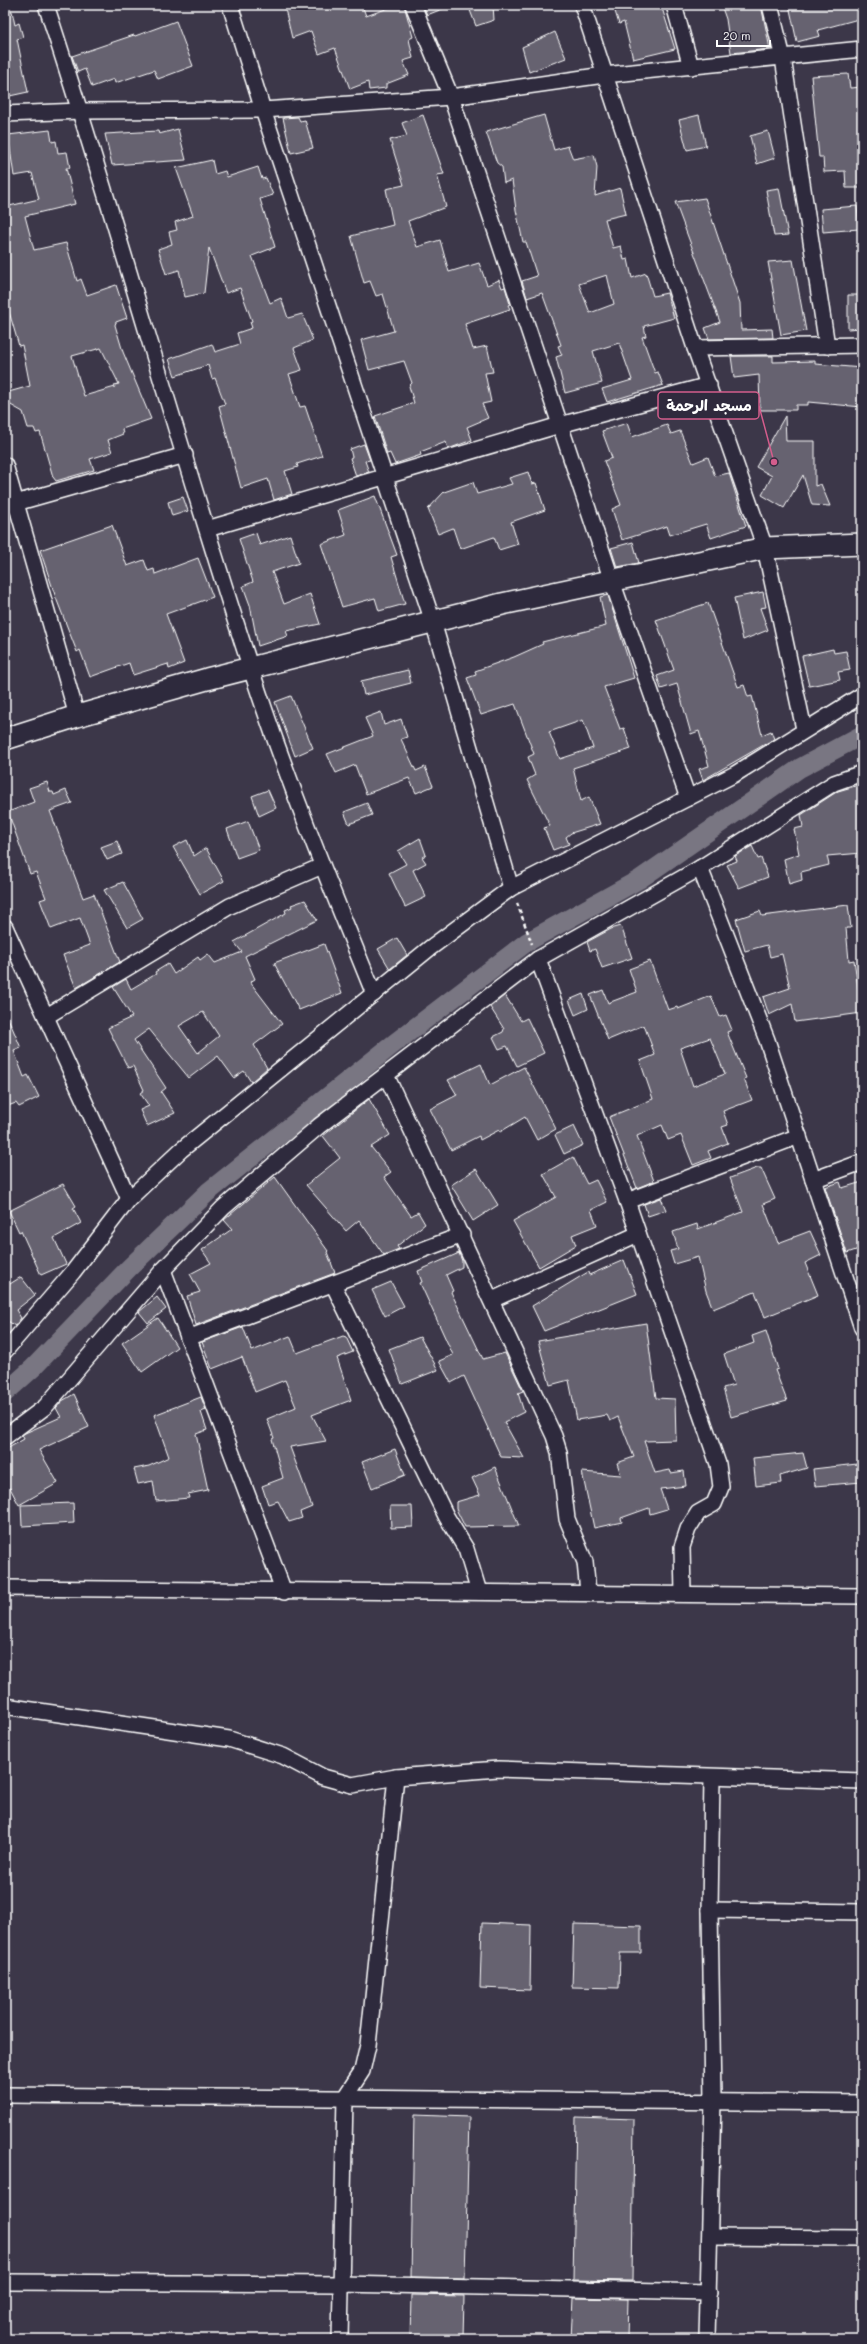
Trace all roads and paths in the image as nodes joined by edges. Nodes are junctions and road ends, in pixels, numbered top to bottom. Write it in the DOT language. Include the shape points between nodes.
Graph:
graph roads {
  1 [pos="46,5"];
  2 [pos="230,5"];
  3 [pos="413,5"];
  4 [pos="582,5"];
  5 [pos="674,5"];
  6 [pos="770,5"];
  7 [pos="862,49"];
  8 [pos="783,58"];
  9 [pos="691,67"];
  10 [pos="604,75"];
  11 [pos="451,97"];
  12 [pos="263,110"];
  13 [pos="81,111"];
  14 [pos="5,114"];
  15 [pos="862,345"];
  16 [pos="827,346"];
  17 [pos="695,348"];
  18 [pos="708,384"];
  19 [pos="560,425"];
  20 [pos="185,455"];
  21 [pos="5,465"];
  22 [pos="385,477"];
  23 [pos="10,505"];
  24 [pos="207,529"];
  25 [pos="862,544"];
  26 [pos="765,548"];
  27 [pos="612,581"];
  28 [pos="433,622"];
  29 [pos="251,669"];
  30 [pos="862,695"];
  31 [pos="77,716"];
  32 [pos="804,729"];
  33 [pos="5,739"];
  34 [pos="862,773"];
  35 [pos="688,798"];
  36 [pos="322,866"];
  37 [pos="700,868"];
  38 [pos="511,888"];
  39 [pos="517,902"];
  40 [pos="5,927"];
  41 [pos="536,955"];
  42 [pos="374,994"];
  43 [pos="47,1016"];
  44 [pos="386,1075"];
  45 [pos="799,1136"];
  46 [pos="862,1162"];
  47 [pos="813,1180"];
  48 [pos="129,1199"];
  49 [pos="627,1201"];
  50 [pos="638,1234"];
  51 [pos="462,1235"];
  52 [pos="163,1270"];
  53 [pos="333,1284"];
  54 [pos="492,1300"];
  55 [pos="862,1328"];
  56 [pos="188,1338"];
  57 [pos="6,1345"];
  58 [pos="5,1437"];
  59 [pos="5,1588"];
  60 [pos="284,1592"];
  61 [pos="479,1592"];
  62 [pos="588,1592"];
  63 [pos="683,1594"];
  64 [pos="862,1596"];
  65 [pos="5,1706"];
  66 [pos="396,1777"];
  67 [pos="712,1777"];
  68 [pos="862,1781"];
  69 [pos="710,1910"];
  70 [pos="862,1912"];
  71 [pos="5,2095"];
  72 [pos="345,2097"];
  73 [pos="713,2100"];
  74 [pos="862,2103"];
  75 [pos="710,2237"];
  76 [pos="862,2238"];
  77 [pos="5,2282"];
  78 [pos="341,2284"];
  79 [pos="708,2292"];
  80 [pos="340,2339"];
  81 [pos="707,2339"];
  1 -- 13 [label="street"];
  2 -- 12 [label="street"];
  3 -- 11 [label="street"];
  4 -- 10 [label="street"];
  5 -- 9 [label="street"];
  6 -- 8 [label="street"];
  7 -- 8 [label="street"];
  8 -- 9 [label="street"];
  8 -- 16 [label="street"];
  9 -- 10 [label="street"];
  10 -- 11 [label="street"];
  10 -- 17 [label="street"];
  11 -- 12 [label="street"];
  11 -- 19 [label="street"];
  12 -- 13 [label="street"];
  12 -- 22 [label="street"];
  13 -- 14 [label="street"];
  13 -- 20 [label="street"];
  15 -- 16 [label="street"];
  16 -- 17 [label="street"];
  17 -- 18 [label="street"];
  18 -- 19 [label="street"];
  18 -- 26 [label="street"];
  19 -- 22 [label="street"];
  19 -- 27 [label="street"];
  20 -- 23 [label="street"];
  20 -- 24 [label="street"];
  21 -- 23 [label="street"];
  22 -- 24 [label="street"];
  22 -- 28 [label="street"];
  23 -- 31 [label="street"];
  24 -- 29 [label="street"];
  25 -- 26 [label="street"];
  26 -- 27 [label="street"];
  26 -- 32 [label="street"];
  27 -- 28 [label="street" via="502,604"];
  27 -- 35 [label="street"];
  28 -- 29 [label="street"];
  28 -- 38 [label="street"];
  29 -- 31 [label="street"];
  29 -- 36 [label="street"];
  30 -- 32 [label="street"];
  31 -- 33 [label="street"];
  32 -- 35 [label="street" via="735,774"];
  34 -- 37 [label="street" via="834,783"];
  35 -- 38 [label="street"];
  36 -- 42 [label="street"];
  36 -- 43 [label="street" via="230,906"];
  37 -- 41 [label="street"];
  37 -- 45 [label="street" via="767,1040"];
  38 -- 42 [label="street" via="430,948"];
  39 -- 41 [label="path"];
  40 -- 43 [label="street"];
  41 -- 44 [label="street"];
  41 -- 49 [label="street"];
  42 -- 48 [label="street" via="181,1150"];
  43 -- 48 [label="street"];
  44 -- 51 [label="street"];
  44 -- 52 [label="street" via="319,1126 223,1208"];
  45 -- 47 [label="street"];
  45 -- 49 [label="street"];
  46 -- 47 [label="street"];
  47 -- 55 [label="street"];
  48 -- 57 [label="street" via="73,1272"];
  49 -- 50 [label="street"];
  50 -- 54 [label="street"];
  50 -- 63 [label="street" via="718,1464 721,1487 714,1504 698,1514 688,1530 682,1548"];
  51 -- 53 [label="street"];
  51 -- 54 [label="street"];
  52 -- 56 [label="street"];
  52 -- 58 [label="street" via="45,1407"];
  53 -- 56 [label="street"];
  53 -- 61 [label="street" via="446,1516 466,1549"];
  54 -- 62 [label="street" via="554,1436 561,1465 567,1519 585,1562"];
  56 -- 60 [label="street"];
  59 -- 60 [label="street"];
  60 -- 61 [label="street"];
  61 -- 62 [label="street"];
  62 -- 63 [label="street"];
  63 -- 64 [label="street"];
  65 -- 66 [label="street" via="229,1738 283,1756 323,1777 352,1785"];
  66 -- 67 [label="street" via="498,1769"];
  66 -- 72 [label="street" via="368,2045 362,2071"];
  67 -- 68 [label="street"];
  67 -- 69 [label="street"];
  69 -- 70 [label="street"];
  69 -- 73 [label="street"];
  71 -- 72 [label="street"];
  72 -- 73 [label="street"];
  72 -- 78 [label="street"];
  73 -- 74 [label="street"];
  73 -- 75 [label="street"];
  75 -- 76 [label="street"];
  75 -- 79 [label="street"];
  77 -- 78 [label="street"];
  78 -- 79 [label="street"];
  78 -- 80 [label="street"];
  79 -- 81 [label="street"];
}
